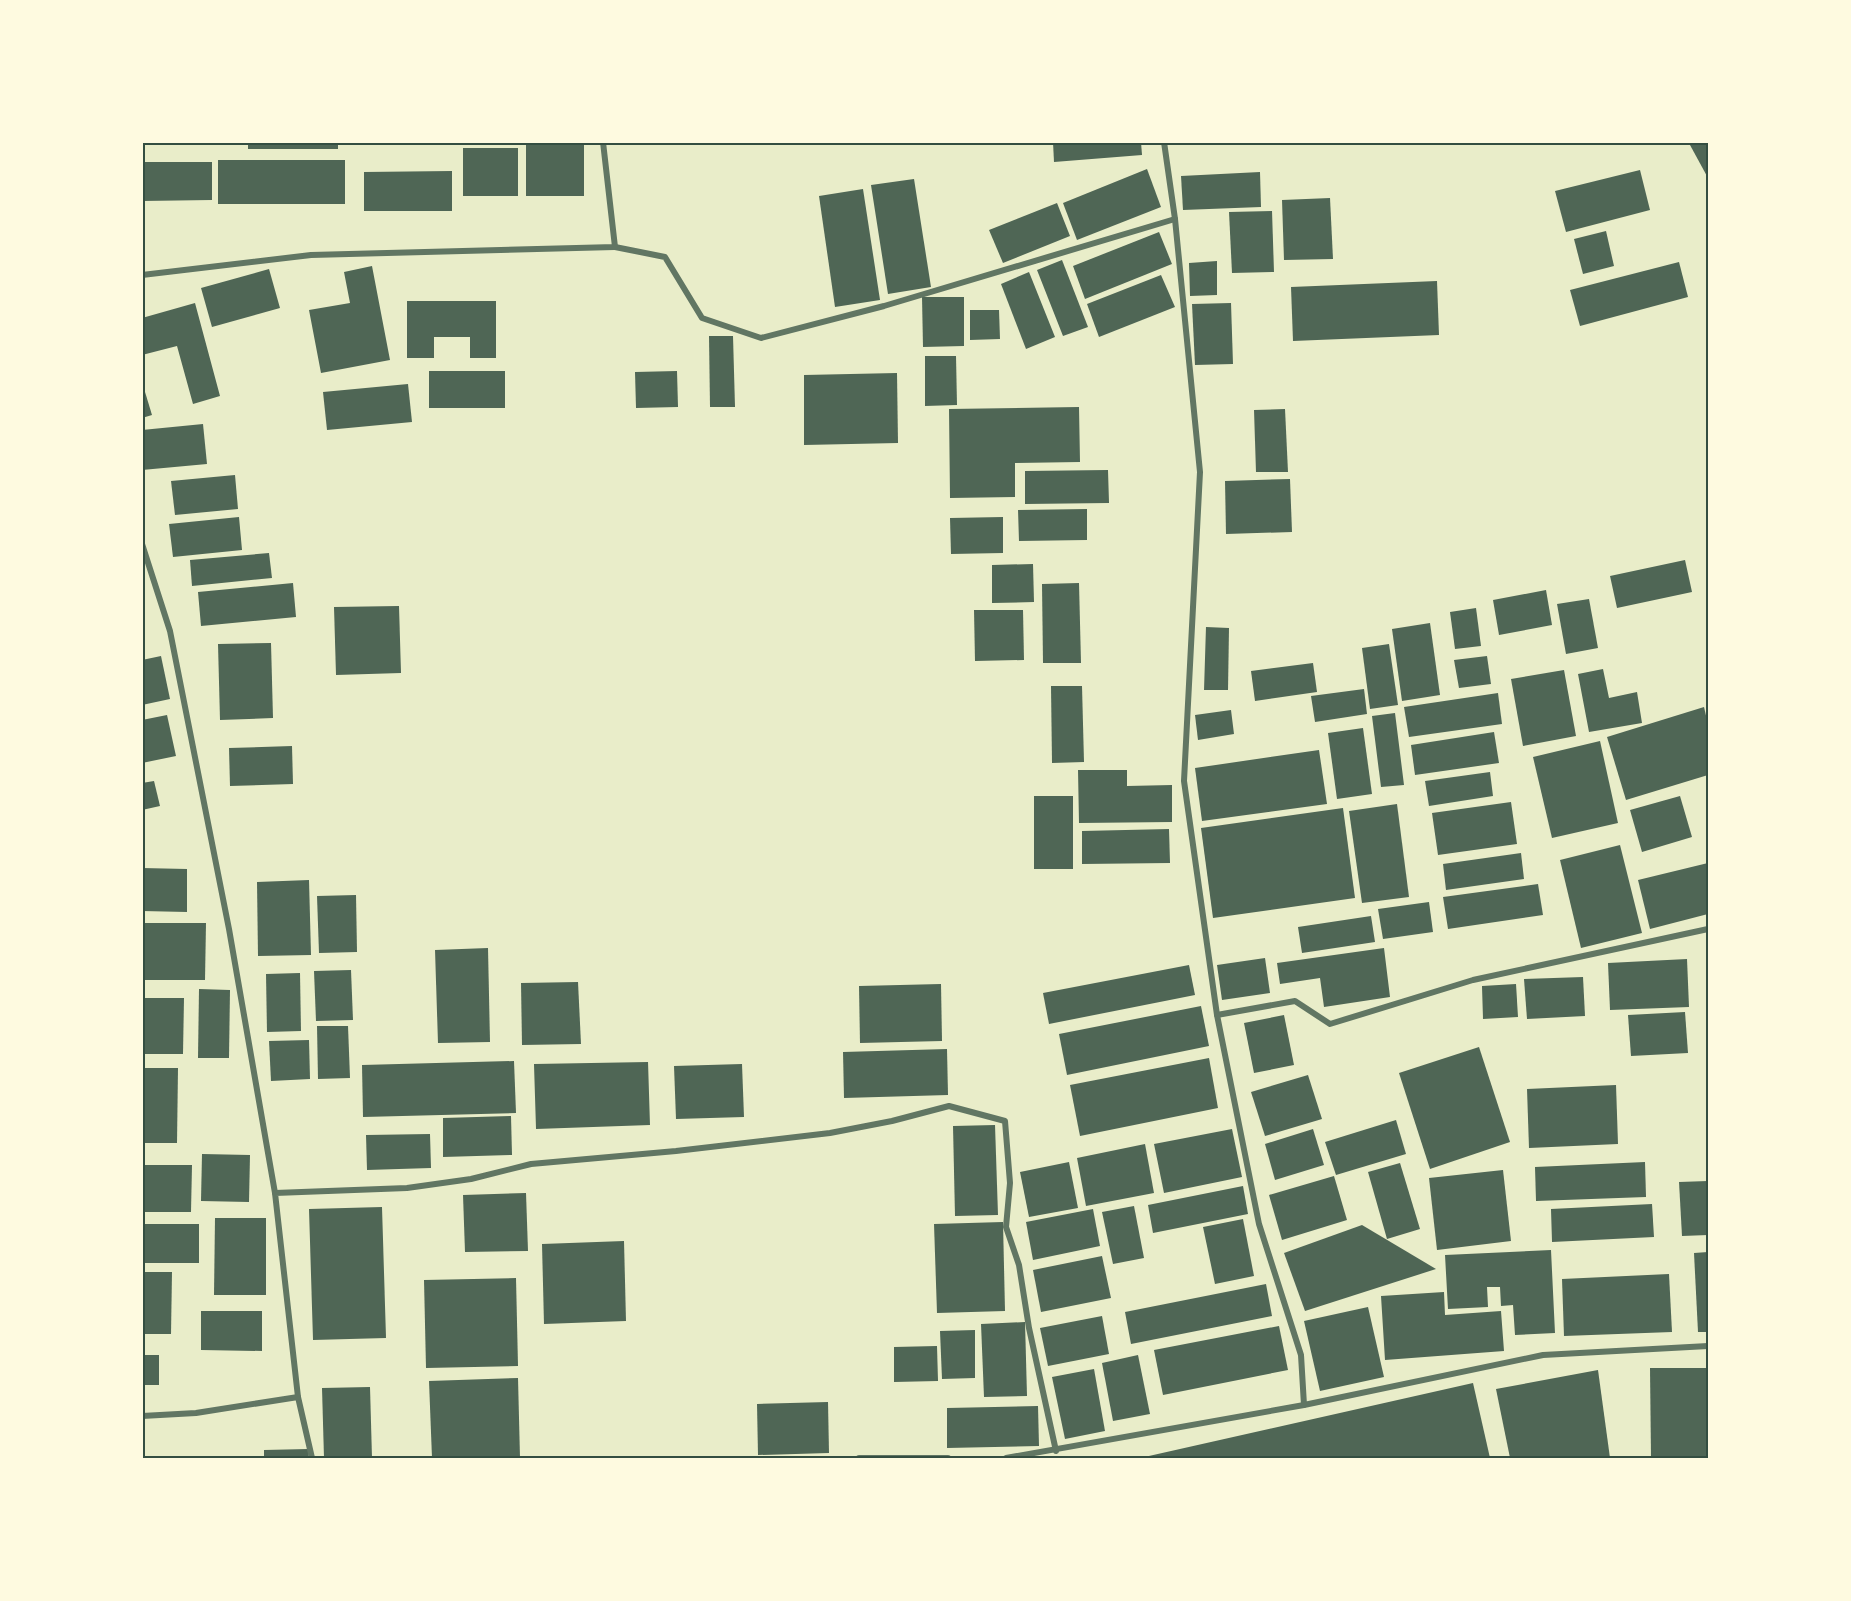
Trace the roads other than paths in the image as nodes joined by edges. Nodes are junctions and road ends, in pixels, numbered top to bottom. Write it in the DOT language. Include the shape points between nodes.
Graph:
graph roads {
  1 [pos="603,142"];
  2 [pos="1164,142"];
  3 [pos="1175,219"];
  4 [pos="615,247"];
  5 [pos="142,275"];
  6 [pos="142,544"];
  7 [pos="1708,928"];
  8 [pos="1218,1016"];
  9 [pos="275,1193"];
  10 [pos="1708,1346"];
  11 [pos="298,1397"];
  12 [pos="1304,1405"];
  13 [pos="142,1416"];
  14 [pos="1056,1451"];
  15 [pos="312,1458"];
  16 [pos="859,1458"];
  17 [pos="948,1458"];
  18 [pos="1006,1458"];
  1 -- 4 [label="street"];
  2 -- 3 [label="street"];
  3 -- 4 [label="street" via="884,306 761,338 702,318 665,257"];
  3 -- 8 [label="street" via="1200,472 1184,781"];
  4 -- 5 [label="street" via="311,255"];
  6 -- 9 [label="street" via="170,631 229,929"];
  7 -- 8 [label="street" via="1473,980 1330,1024 1295,1000"];
  8 -- 12 [label="street" via="1259,1224 1301,1356"];
  9 -- 11 [label="street"];
  9 -- 14 [label="street" via="406,1188 471,1179 531,1164 830,1133 949,1106 1005,1121 1010,1183 1006,1227 1019,1264"];
  10 -- 12 [label="street" via="1543,1356"];
  11 -- 13 [label="street" via="195,1413"];
  11 -- 15 [label="street"];
  12 -- 14 [label="street"];
  14 -- 18 [label="street"];
  16 -- 17 [label="street"];
}
